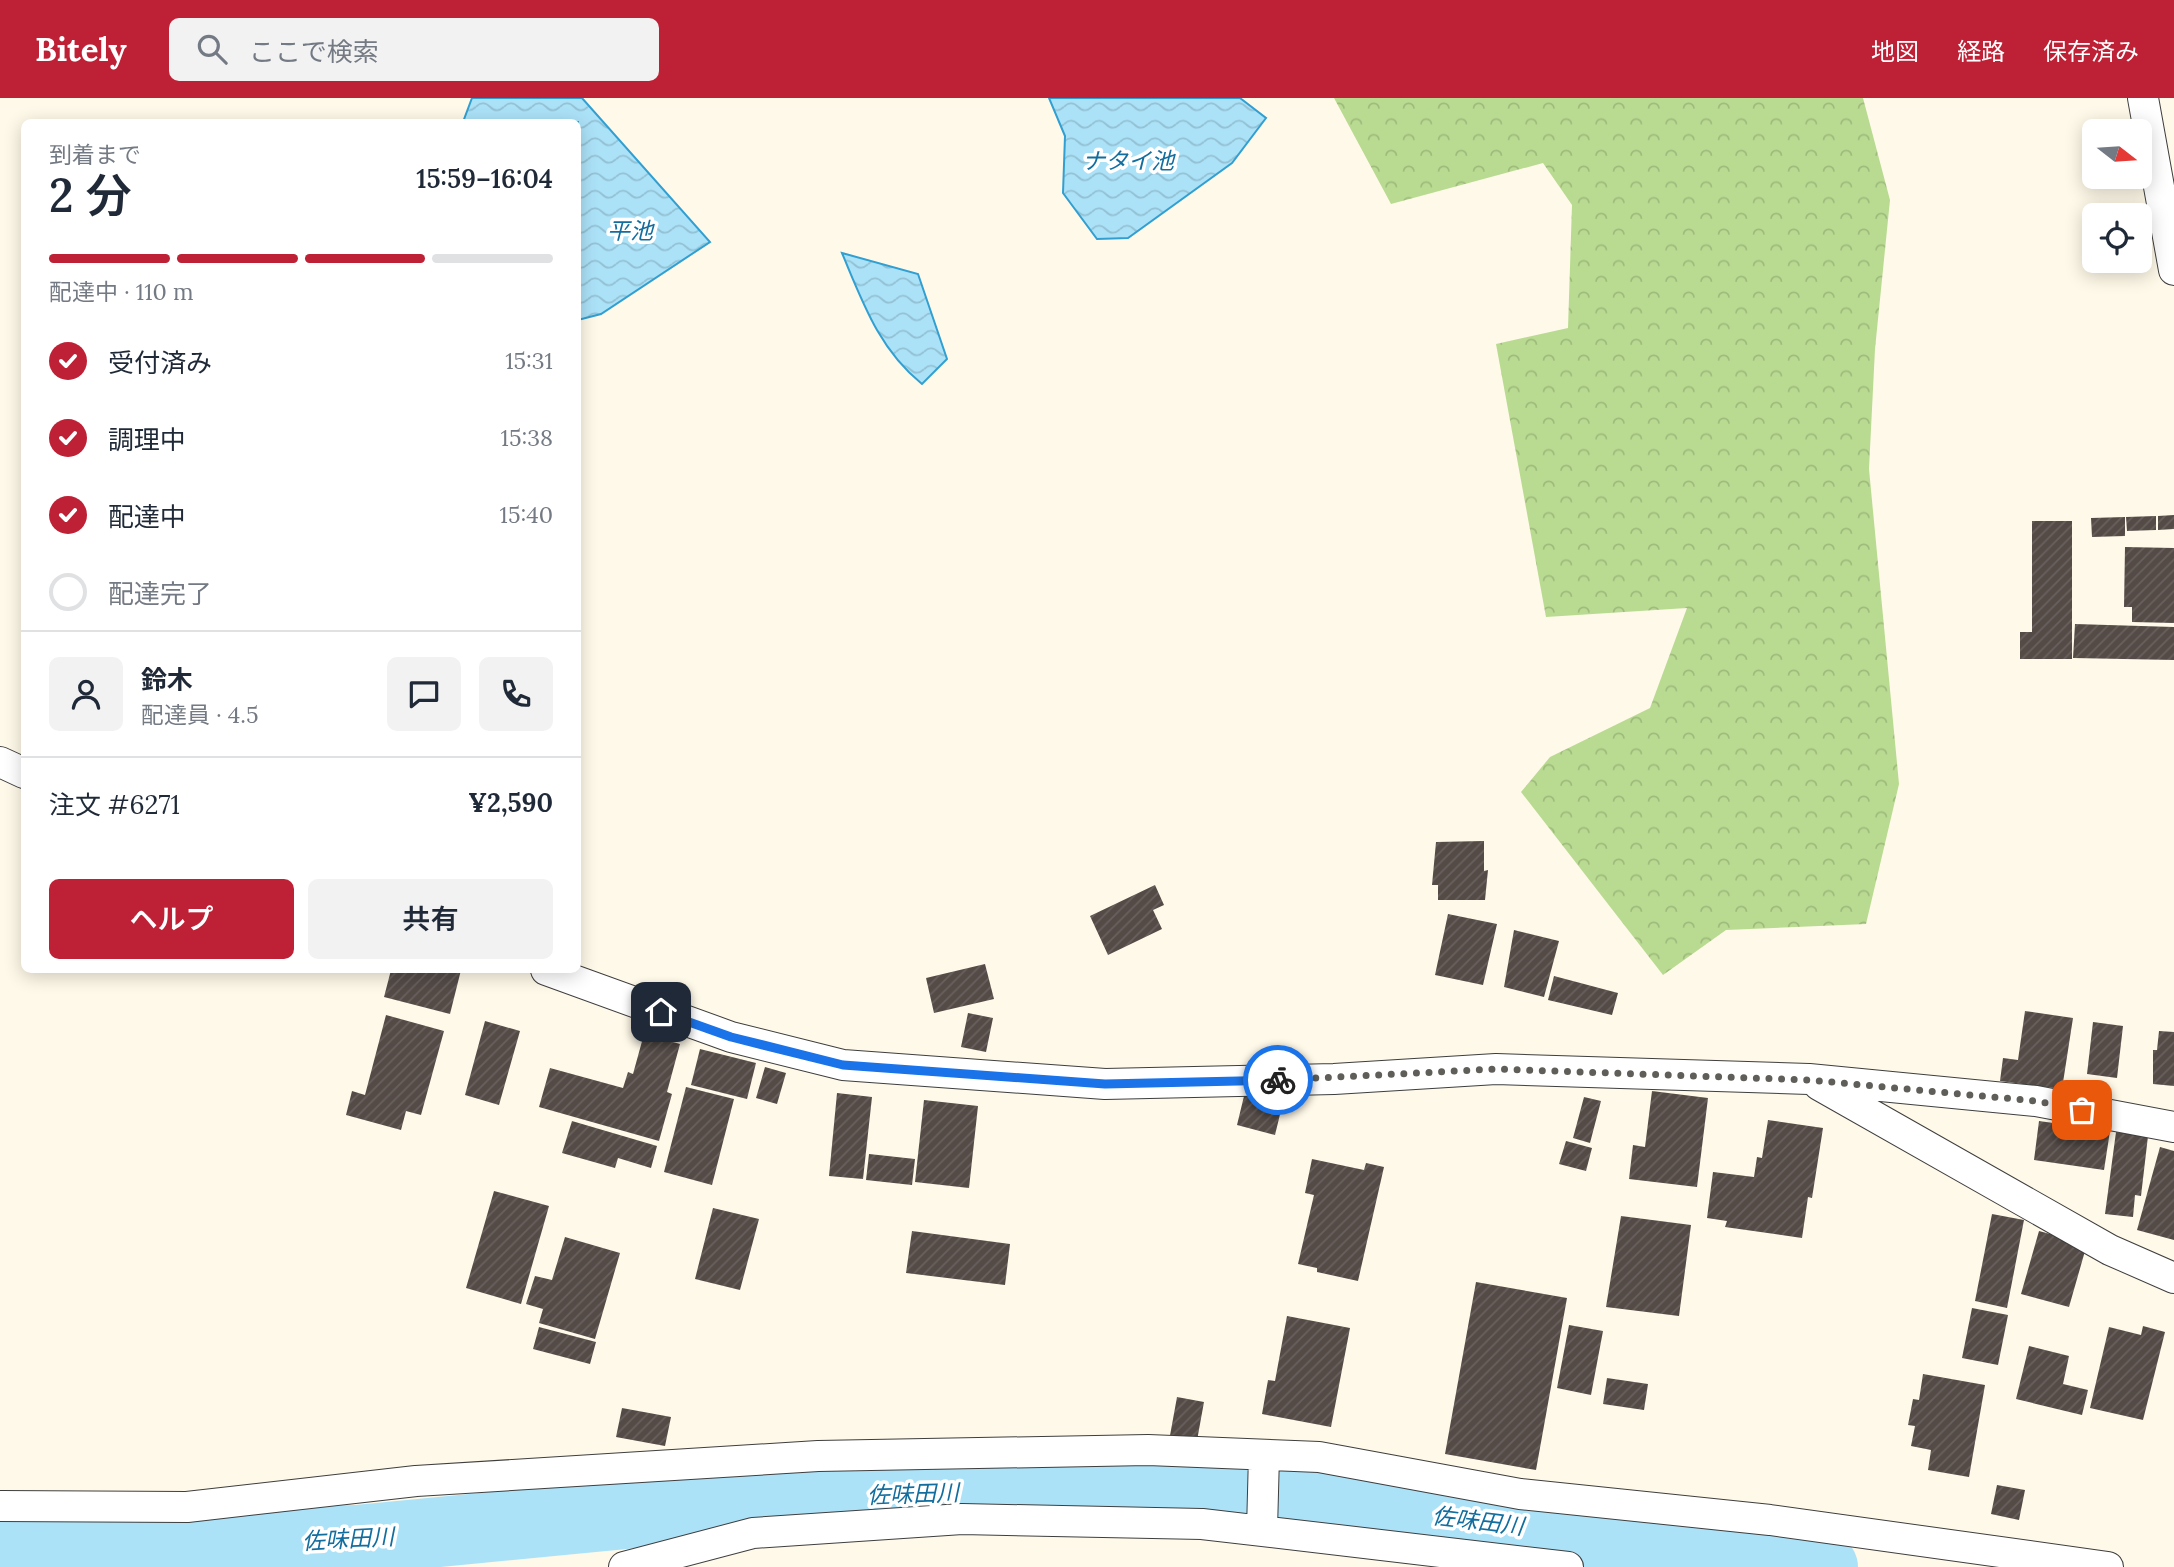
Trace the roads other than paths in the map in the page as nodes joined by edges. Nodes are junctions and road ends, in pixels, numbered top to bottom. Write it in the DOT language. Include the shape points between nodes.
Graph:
graph roads {
  1 [pos="2143,98"];
  2 [pos="2174,270"];
  3 [pos="0,762"];
  4 [pos="21,772"];
  5 [pos="554,973"];
  6 [pos="1809,1080"];
  7 [pos="2174,1127"];
  8 [pos="2174,1278"];
  9 [pos="1264,1455"];
  10 [pos="0,1506"];
  11 [pos="1262,1530"];
  12 [pos="624,1567"];
  13 [pos="1567,1567"];
  14 [pos="2108,1567"];
  1 -- 2 [label="street"];
  3 -- 4 [label="street"];
  5 -- 6 [label="street" via="731,1037 843,1065 1105,1084 1334,1079 1496,1069"];
  6 -- 7 [label="street" via="2036,1101"];
  6 -- 8 [label="street" via="2110,1250"];
  9 -- 10 [label="street" via="1149,1450 818,1457 416,1481 187,1507"];
  9 -- 11 [label="street"];
  9 -- 14 [label="street" via="1319,1457 1520,1494 1770,1520"];
  11 -- 12 [label="street" via="1202,1524 962,1519 753,1533"];
  11 -- 13 [label="street"];
}
